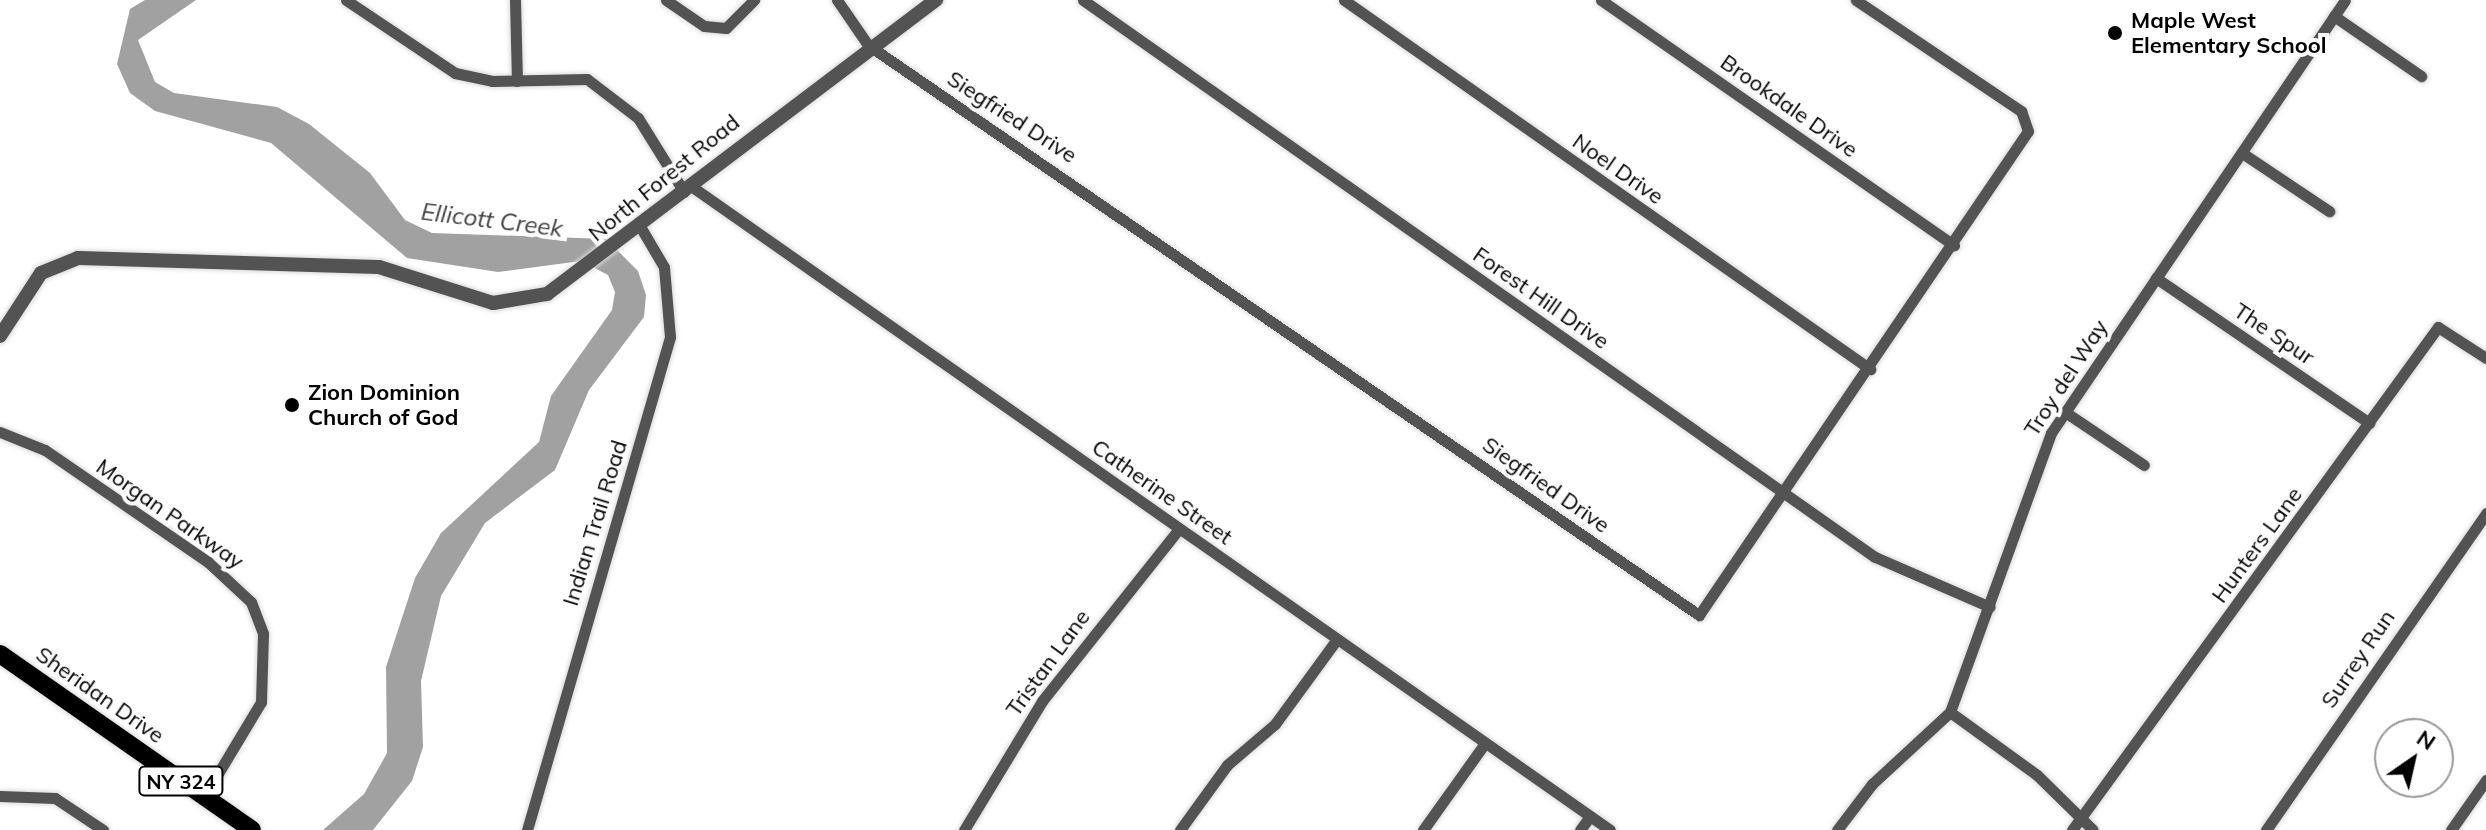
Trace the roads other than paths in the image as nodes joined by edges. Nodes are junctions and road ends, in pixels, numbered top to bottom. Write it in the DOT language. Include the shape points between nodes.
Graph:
graph roads {
  1 [pos="346,0"];
  2 [pos="515,0"];
  3 [pos="666,0"];
  4 [pos="754,0"];
  5 [pos="837,0"];
  6 [pos="936,0"];
  7 [pos="1083,0"];
  8 [pos="1344,0"];
  9 [pos="1601,0"];
  10 [pos="1856,0"];
  11 [pos="2345,0"];
  12 [pos="2334,16"];
  13 [pos="868,45"];
  14 [pos="2421,76"];
  15 [pos="517,81"];
  16 [pos="2242,153"];
  17 [pos="688,189"];
  18 [pos="2329,211"];
  19 [pos="641,228"];
  20 [pos="1954,245"];
  21 [pos="2156,278"];
  22 [pos="0,336"];
  23 [pos="2486,358"];
  24 [pos="1870,369"];
  25 [pos="2065,412"];
  26 [pos="2369,423"];
  27 [pos="0,432"];
  28 [pos="2144,465"];
  29 [pos="1785,494"];
  30 [pos="2486,513"];
  31 [pos="1179,529"];
  32 [pos="1990,607"];
  33 [pos="1337,639"];
  34 [pos="0,654"];
  35 [pos="1950,712"];
  36 [pos="1485,743"];
  37 [pos="2486,780"];
  38 [pos="0,796"];
  39 [pos="204,797"];
  40 [pos="1590,816"];
  41 [pos="2081,818"];
  42 [pos="103,830"];
  43 [pos="252,830"];
  44 [pos="527,830"];
  45 [pos="964,830"];
  46 [pos="1180,830"];
  47 [pos="1423,830"];
  48 [pos="1580,830"];
  49 [pos="1610,830"];
  50 [pos="1837,830"];
  51 [pos="2072,830"];
  52 [pos="2093,830"];
  53 [pos="2266,830"];
  54 [pos="2451,830"];
  1 -- 15 [label="street" via="437,66 473,79"];
  2 -- 15 [label="street"];
  3 -- 4 [label="street" via="704,26 726,28"];
  5 -- 13 [label="street"];
  6 -- 13 [label="street, North Forest Road"];
  7 -- 29 [label="street, Forest Hill Drive"];
  8 -- 24 [label="street, Noel Drive"];
  9 -- 20 [label="street, Brookdale Drive"];
  10 -- 20 [label="street, Siegfried Drive" via="2021,111 2026,137"];
  11 -- 12 [label="street, Troy del Way"];
  12 -- 14 [label="street"];
  12 -- 16 [label="street, Troy del Way"];
  13 -- 17 [label="street, North Forest Road"];
  13 -- 29 [label="street, Siegfried Drive" via="1102,199 1691,611 1706,610"];
  15 -- 17 [label="street" via="576,75 621,101"];
  16 -- 18 [label="street"];
  16 -- 21 [label="street, Troy del Way"];
  17 -- 19 [label="street, North Forest Road"];
  17 -- 31 [label="street, Catherine Street"];
  19 -- 22 [label="street, North Forest Road" via="547,294 493,303 379,267 78,258 41,273"];
  19 -- 44 [label="street, Indian Trail Road" via="664,267 670,337"];
  20 -- 24 [label="street, Siegfried Drive"];
  21 -- 25 [label="street, Troy del Way"];
  21 -- 26 [label="street, The Spur"];
  23 -- 26 [label="street, Hunters Lane" via="2438,327"];
  24 -- 29 [label="street, Siegfried Drive"];
  25 -- 28 [label="street"];
  25 -- 32 [label="street, Troy del Way" via="2042,450"];
  26 -- 41 [label="street, Hunters Lane"];
  27 -- 39 [label="street, Morgan Parkway" via="45,450 208,562 257,613 261,702"];
  29 -- 32 [label="street, Forest Hill Drive" via="1875,557"];
  30 -- 53 [label="street, Surrey Run"];
  31 -- 33 [label="street, Catherine Street"];
  31 -- 45 [label="street, Tristan Lane" via="1042,701"];
  32 -- 35 [label="street, Troy del Way"];
  33 -- 36 [label="street, Catherine Street"];
  33 -- 46 [label="street" via="1275,724 1227,765"];
  34 -- 39 [label="main road, Sheridan Drive / NY 324"];
  35 -- 41 [label="street" via="2037,775"];
  35 -- 50 [label="street, Troy del Way" via="1872,784"];
  36 -- 40 [label="street, Catherine Street"];
  36 -- 47 [label="street"];
  37 -- 54 [label="street"];
  38 -- 42 [label="street" via="55,798"];
  39 -- 43 [label="main road, Sheridan Drive / NY 324"];
  40 -- 48 [label="street"];
  40 -- 49 [label="street, Catherine Street"];
  41 -- 51 [label="street, Hunters Lane"];
  41 -- 52 [label="street"];
}
